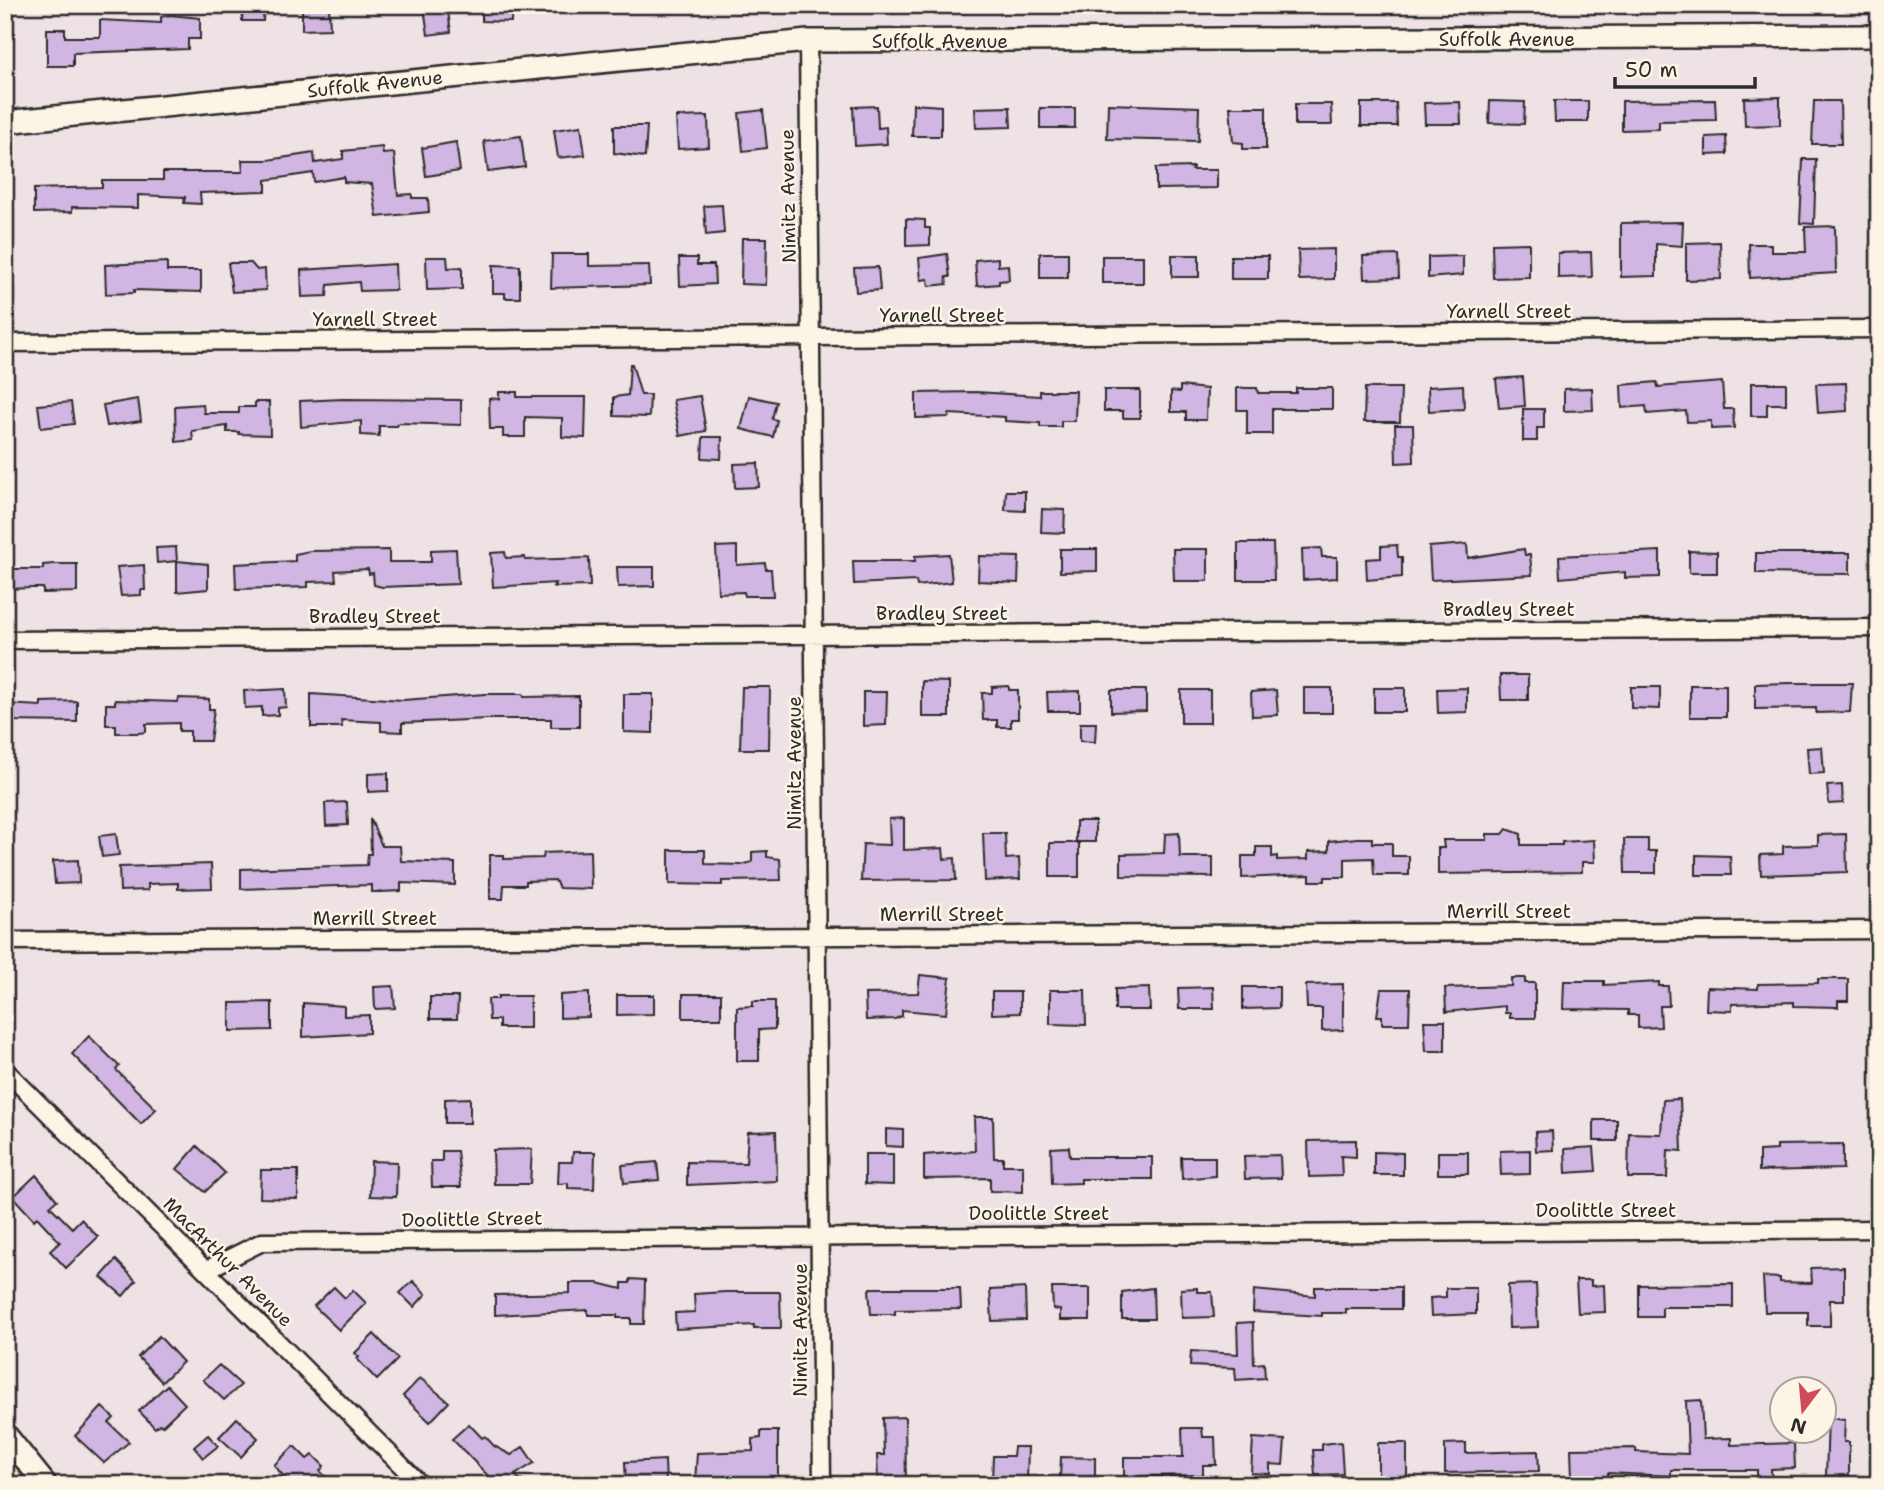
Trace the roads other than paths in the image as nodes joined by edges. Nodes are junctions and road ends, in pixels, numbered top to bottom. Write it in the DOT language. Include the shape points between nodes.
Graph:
graph roads {
  1 [pos="1879,36"];
  2 [pos="808,41"];
  3 [pos="5,122"];
  4 [pos="1879,329"];
  5 [pos="811,336"];
  6 [pos="5,343"];
  7 [pos="1879,628"];
  8 [pos="814,635"];
  9 [pos="5,640"];
  10 [pos="1879,930"];
  11 [pos="816,935"];
  12 [pos="5,941"];
  13 [pos="5,1070"];
  14 [pos="1879,1229"];
  15 [pos="820,1236"];
  16 [pos="206,1270"];
  17 [pos="5,1434"];
  18 [pos="46,1485"];
  19 [pos="421,1485"];
  20 [pos="822,1485"];
  1 -- 2 [label="street, Suffolk Avenue"];
  2 -- 3 [label="street, Suffolk Avenue"];
  2 -- 5 [label="street, Nimitz Avenue"];
  4 -- 5 [label="street, Yarnell Street"];
  5 -- 6 [label="street, Yarnell Street"];
  5 -- 8 [label="street, Nimitz Avenue"];
  7 -- 8 [label="street, Bradley Street"];
  8 -- 9 [label="street, Bradley Street"];
  8 -- 11 [label="street, Nimitz Avenue"];
  10 -- 11 [label="street, Merrill Street"];
  11 -- 12 [label="street, Merrill Street"];
  11 -- 15 [label="street, Nimitz Avenue"];
  13 -- 16 [label="street, MacArthur Avenue"];
  14 -- 15 [label="street, Doolittle Street"];
  15 -- 16 [label="street, Doolittle Street" via="262,1242"];
  15 -- 20 [label="street, Nimitz Avenue"];
  16 -- 19 [label="street, MacArthur Avenue"];
  17 -- 18 [label="street"];
}
